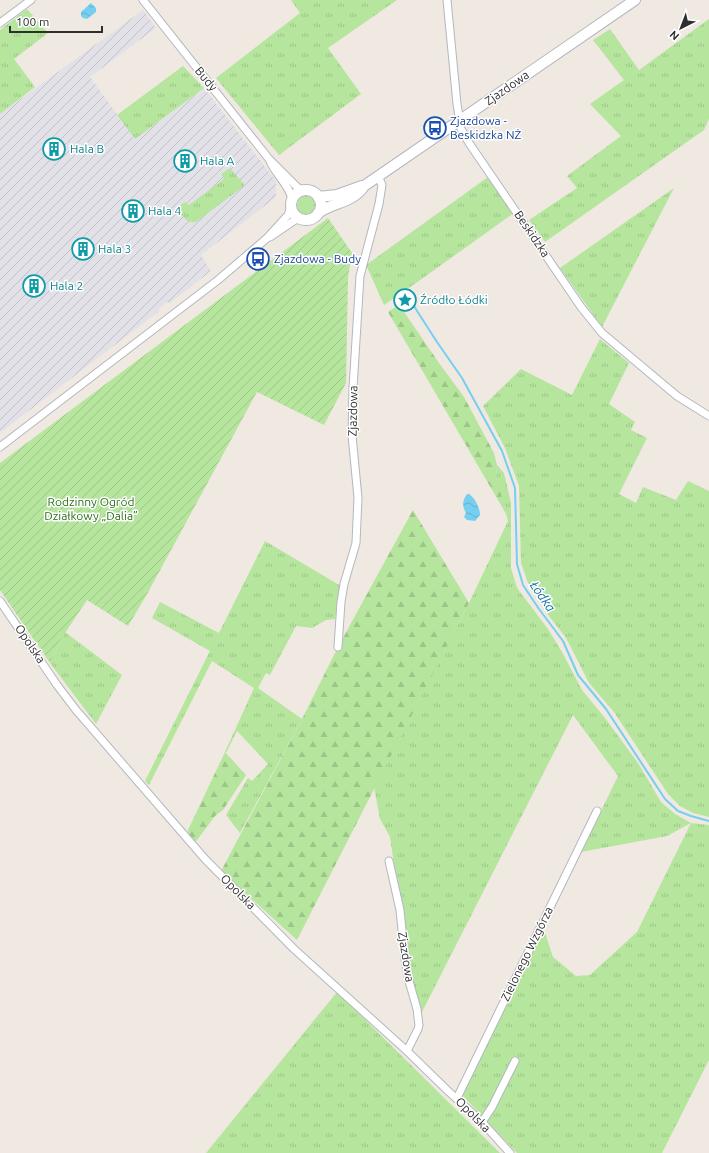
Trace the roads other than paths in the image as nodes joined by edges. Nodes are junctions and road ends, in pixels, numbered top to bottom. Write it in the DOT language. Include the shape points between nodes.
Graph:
graph roads {
  1 [pos="31,0"];
  2 [pos="143,0"];
  3 [pos="447,0"];
  4 [pos="635,0"];
  5 [pos="0,23"];
  6 [pos="459,121"];
  7 [pos="269,159"];
  8 [pos="378,176"];
  9 [pos="364,186"];
  10 [pos="304,191"];
  11 [pos="318,197"];
  12 [pos="292,204"];
  13 [pos="318,213"];
  14 [pos="301,219"];
  15 [pos="266,239"];
  16 [pos="709,416"];
  17 [pos="0,447"];
  18 [pos="0,601"];
  19 [pos="338,647"];
  20 [pos="597,811"];
  21 [pos="389,861"];
  22 [pos="408,1051"];
  23 [pos="514,1061"];
  24 [pos="457,1098"];
  25 [pos="482,1122"];
  26 [pos="510,1153"];
  1 -- 5 [label="street"];
  2 -- 7 [label="street, Budy"];
  3 -- 6 [label="street, Beskidzka"];
  4 -- 6 [label="street, Zjazdowa"];
  6 -- 8 [label="street, Zjazdowa"];
  6 -- 16 [label="street, Beskidzka" via="469,143 581,307 602,333 677,396"];
  7 -- 10 [label="street, Budy"];
  7 -- 12 [label="street, Budy" via="290,192"];
  8 -- 9 [label="street, Zjazdowa"];
  8 -- 19 [label="street, Zjazdowa" via="382,185 379,204 360,276 352,435 358,498 356,543 344,584"];
  9 -- 11 [label="street, Zjazdowa" via="337,195"];
  9 -- 13 [label="street, Zjazdowa" via="352,198"];
  10 -- 11 [label="street" via="310,191"];
  10 -- 12 [label="street" via="298,193"];
  11 -- 13 [label="street"];
  12 -- 14 [label="street" via="296,216"];
  12 -- 15 [label="street" via="288,215"];
  13 -- 14 [label="street" via="311,219"];
  14 -- 15 [label="street" via="295,220"];
  15 -- 17 [label="street" via="204,291"];
  18 -- 22 [label="street, Opolska" via="76,710 205,859 294,949"];
  20 -- 24 [label="street, Zielonego Wzgórza"];
  21 -- 22 [label="street, Zjazdowa" via="400,910 409,981 419,1024"];
  22 -- 24 [label="street, Opolska"];
  23 -- 25 [label="street"];
  24 -- 25 [label="street, Opolska"];
  25 -- 26 [label="street, Opolska"];
}
